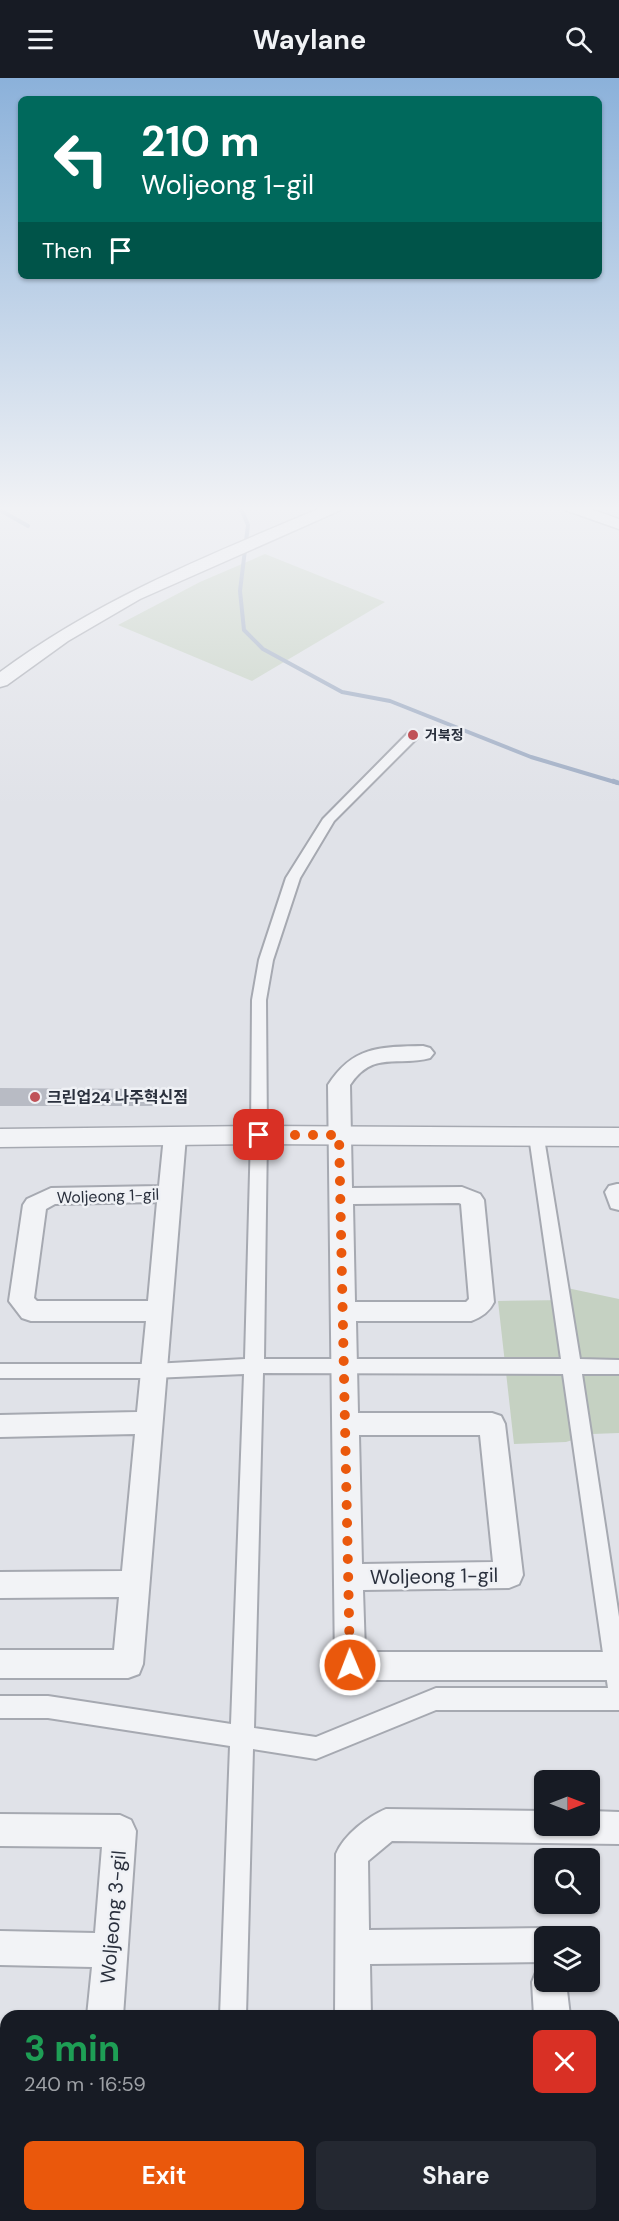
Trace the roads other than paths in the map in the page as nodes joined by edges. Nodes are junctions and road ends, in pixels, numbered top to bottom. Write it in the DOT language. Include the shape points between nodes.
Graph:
graph roads {
  1 [pos="116,607"];
  2 [pos="0,681"];
  3 [pos="413,735"];
  4 [pos="423,1053"];
  5 [pos="259,1135"];
  6 [pos="339,1135"];
  7 [pos="175,1136"];
  8 [pos="537,1136"];
  9 [pos="619,1137"];
  10 [pos="0,1138"];
  11 [pos="619,1192"];
  12 [pos="168,1194"];
  13 [pos="340,1197"];
  14 [pos="619,1202"];
  15 [pos="158,1311"];
  16 [pos="343,1312"];
  17 [pos="254,1366"];
  18 [pos="343,1366"];
  19 [pos="572,1366"];
  20 [pos="619,1367"];
  21 [pos="0,1371"];
  22 [pos="153,1371"];
  23 [pos="149,1423"];
  24 [pos="345,1424"];
  25 [pos="0,1426"];
  26 [pos="348,1577"];
  27 [pos="135,1584"];
  28 [pos="0,1585"];
  29 [pos="0,1664"];
  30 [pos="618,1674"];
  31 [pos="619,1699"];
  32 [pos="0,1707"];
  33 [pos="244,1736"];
  34 [pos="619,1828"];
  35 [pos="0,1830"];
  36 [pos="534,1946"];
  37 [pos="351,1947"];
  38 [pos="0,1948"];
  39 [pos="110,1950"];
  40 [pos="550,1992"];
  41 [pos="105,2010"];
  42 [pos="233,2010"];
  43 [pos="353,2010"];
  44 [pos="551,2010"];
  1 -- 2 [label="street" via="71,631"];
  3 -- 5 [label="street" via="330,819 293,878 266,960 259,1000"];
  4 -- 6 [label="street, Woljeong 1-gil" via="381,1055 357,1061 339,1085"];
  5 -- 6 [label="street"];
  5 -- 7 [label="street"];
  5 -- 17 [label="street"];
  6 -- 8 [label="street"];
  6 -- 13 [label="street, Woljeong 1-gil"];
  7 -- 10 [label="street"];
  7 -- 12 [label="street, Woljeong 1-gil"];
  8 -- 9 [label="street"];
  8 -- 19 [label="street"];
  11 -- 14 [label="street"];
  12 -- 15 [label="street, Woljeong 1-gil"];
  12 -- 15 [label="street, Woljeong 1-gil" via="51,1196 35,1205 21,1301 31,1311"];
  13 -- 16 [label="street, Woljeong 1-gil"];
  13 -- 16 [label="street" via="462,1195 472,1200 482,1302 471,1311"];
  15 -- 22 [label="street, Woljeong 1-gil"];
  16 -- 18 [label="street, Woljeong 1-gil"];
  17 -- 18 [label="street"];
  17 -- 22 [label="street"];
  17 -- 33 [label="street"];
  18 -- 19 [label="street"];
  18 -- 24 [label="street, Woljeong 1-gil"];
  19 -- 20 [label="street"];
  19 -- 30 [label="street"];
  21 -- 22 [label="street"];
  22 -- 23 [label="street, Woljeong 1-gil"];
  23 -- 25 [label="street"];
  23 -- 27 [label="street, Woljeong 1-gil"];
  24 -- 26 [label="street, Woljeong 1-gil"];
  24 -- 26 [label="street, Woljeong 1-gil" via="492,1424 509,1575"];
  26 -- 30 [label="street, Woljeong 1-gil" via="350,1665"];
  27 -- 28 [label="street"];
  27 -- 29 [label="street, Woljeong 1-gil" via="128,1664"];
  31 -- 33 [label="street" via="436,1699 316,1748"];
  32 -- 33 [label="street" via="48,1707"];
  33 -- 42 [label="street"];
  34 -- 37 [label="street" via="386,1825 352,1854"];
  35 -- 39 [label="street, Woljeong 3-gil" via="120,1831"];
  36 -- 37 [label="street"];
  37 -- 43 [label="street"];
  38 -- 39 [label="street"];
  39 -- 41 [label="street, Woljeong 3-gil"];
  40 -- 44 [label="street"];
}
